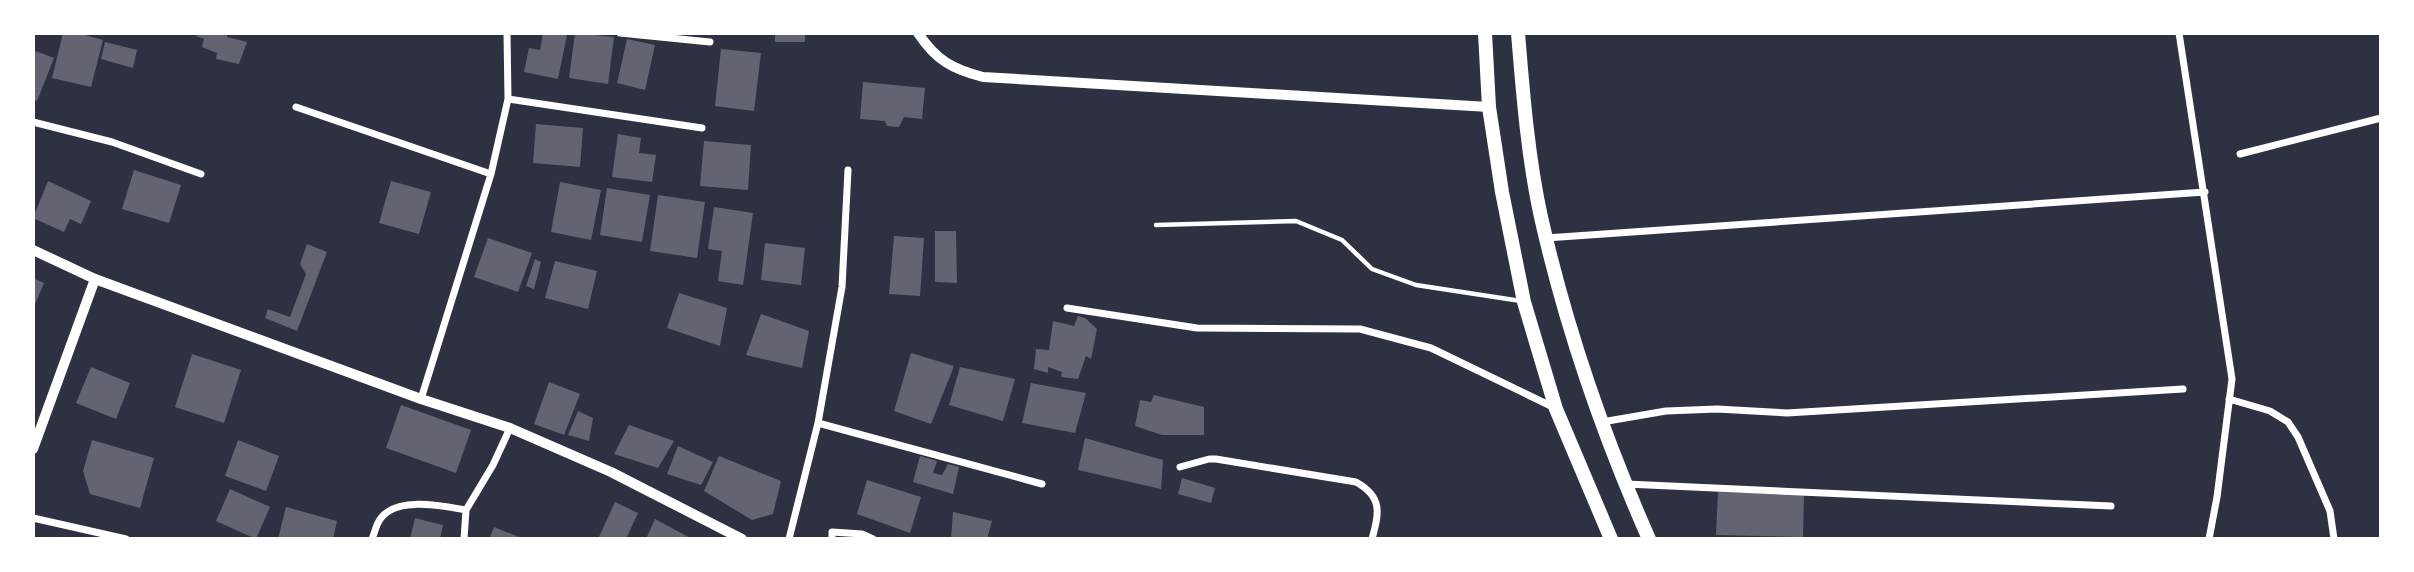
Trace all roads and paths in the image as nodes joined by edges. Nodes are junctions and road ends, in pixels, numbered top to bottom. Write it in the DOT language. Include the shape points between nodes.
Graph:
graph roads {
  1 [pos="507,33"];
  2 [pos="620,33"];
  3 [pos="918,33"];
  4 [pos="1485,33"];
  5 [pos="1518,33"];
  6 [pos="2179,33"];
  7 [pos="710,42"];
  8 [pos="508,99"];
  9 [pos="296,107"];
  10 [pos="1489,107"];
  11 [pos="2381,118"];
  12 [pos="33,122"];
  13 [pos="702,128"];
  14 [pos="2240,153"];
  15 [pos="848,170"];
  16 [pos="201,174"];
  17 [pos="491,174"];
  18 [pos="2205,192"];
  19 [pos="1156,225"];
  20 [pos="1546,238"];
  21 [pos="33,250"];
  22 [pos="95,279"];
  23 [pos="1524,302"];
  24 [pos="1067,308"];
  25 [pos="2183,389"];
  26 [pos="421,398"];
  27 [pos="2229,399"];
  28 [pos="1556,408"];
  29 [pos="1601,422"];
  30 [pos="818,424"];
  31 [pos="510,428"];
  32 [pos="33,449"];
  33 [pos="1180,467"];
  34 [pos="1042,484"];
  35 [pos="1625,484"];
  36 [pos="2111,506"];
  37 [pos="466,510"];
  38 [pos="33,518"];
  39 [pos="126,539"];
  40 [pos="372,539"];
  41 [pos="464,539"];
  42 [pos="742,539"];
  43 [pos="789,539"];
  44 [pos="832,539"];
  45 [pos="873,539"];
  46 [pos="1372,539"];
  47 [pos="1611,539"];
  48 [pos="1649,539"];
  49 [pos="2209,539"];
  50 [pos="2334,539"];
  1 -- 8 [label="street"];
  2 -- 7 [label="street"];
  3 -- 10 [label="street" via="928,48 956,70 983,76"];
  4 -- 10 [label="highway"];
  5 -- 20 [label="highway" via="1524,104"];
  6 -- 18 [label="street"];
  8 -- 13 [label="street"];
  8 -- 17 [label="street"];
  9 -- 17 [label="street"];
  10 -- 23 [label="highway"];
  11 -- 14 [label="street"];
  12 -- 16 [label="street" via="112,142"];
  15 -- 30 [label="street" via="842,287"];
  17 -- 26 [label="street"];
  18 -- 20 [label="street"];
  18 -- 27 [label="street" via="2232,379"];
  19 -- 23 [label="lane" via="1296,221 1342,240 1373,269 1416,285"];
  20 -- 29 [label="highway" via="1569,328"];
  21 -- 22 [label="street"];
  22 -- 26 [label="street"];
  22 -- 32 [label="street"];
  23 -- 28 [label="highway"];
  24 -- 28 [label="street" via="1197,328 1360,328 1431,348"];
  25 -- 29 [label="street" via="1787,413 1666,411"];
  26 -- 31 [label="street"];
  27 -- 49 [label="street"];
  27 -- 50 [label="street" via="2270,411 2288,422 2330,512"];
  28 -- 47 [label="highway"];
  29 -- 35 [label="highway"];
  30 -- 34 [label="street"];
  30 -- 43 [label="street"];
  31 -- 37 [label="street"];
  31 -- 42 [label="street" via="611,472"];
  33 -- 46 [label="street" via="1216,459 1356,482 1374,496 1378,514"];
  35 -- 36 [label="street"];
  35 -- 48 [label="highway"];
  37 -- 40 [label="street" via="416,504 396,509 379,520"];
  37 -- 41 [label="street"];
  38 -- 39 [label="street"];
  44 -- 45 [label="street" via="832,532"];
}
